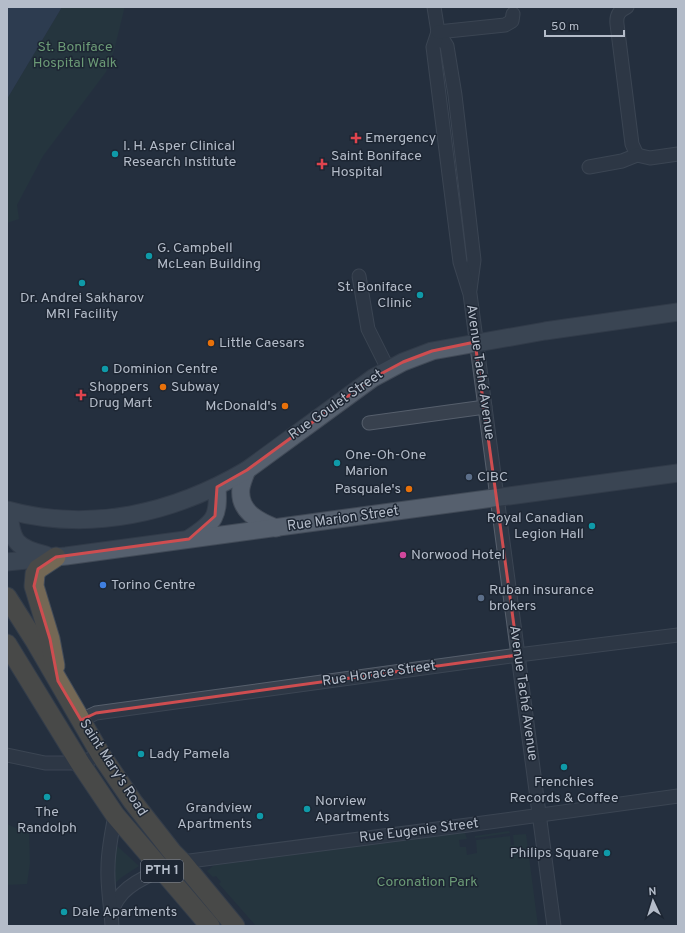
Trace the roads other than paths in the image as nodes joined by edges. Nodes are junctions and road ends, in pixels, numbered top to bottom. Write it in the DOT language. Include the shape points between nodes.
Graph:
graph roads {
  1 [pos="434,7"];
  2 [pos="623,10"];
  3 [pos="513,14"];
  4 [pos="438,32"];
  5 [pos="678,154"];
  6 [pos="637,155"];
  7 [pos="589,167"];
  8 [pos="464,171"];
  9 [pos="448,173"];
  10 [pos="359,276"];
  11 [pos="470,294"];
  12 [pos="678,312"];
  13 [pos="476,342"];
  14 [pos="388,369"];
  15 [pos="484,407"];
  16 [pos="369,422"];
  17 [pos="247,470"];
  18 [pos="678,473"];
  19 [pos="218,487"];
  20 [pos="497,497"];
  21 [pos="8,510"];
  22 [pos="277,528"];
  23 [pos="189,539"];
  24 [pos="56,557"];
  25 [pos="7,562"];
  26 [pos="7,597"];
  27 [pos="678,635"];
  28 [pos="7,638"];
  29 [pos="35,641"];
  30 [pos="7,644"];
  31 [pos="518,655"];
  32 [pos="58,681"];
  33 [pos="81,720"];
  34 [pos="7,755"];
  35 [pos="101,755"];
  36 [pos="80,763"];
  37 [pos="678,796"];
  38 [pos="115,815"];
  39 [pos="539,815"];
  40 [pos="182,862"];
  41 [pos="161,870"];
  42 [pos="112,920"];
  43 [pos="210,926"];
  44 [pos="235,926"];
  45 [pos="554,926"];
  1 -- 4 [label="street, Avenue Taché Avenue"];
  2 -- 6 [label="street" via="616,19 632,144"];
  3 -- 4 [label="street" via="512,21 505,24"];
  4 -- 8 [label="street, Avenue Taché Avenue" via="447,46"];
  4 -- 9 [label="street, Avenue Taché Avenue" via="433,47"];
  5 -- 6 [label="street" via="650,158"];
  6 -- 7 [label="street" via="622,161"];
  8 -- 9 [label="street"];
  8 -- 11 [label="street, Avenue Taché Avenue" via="474,260"];
  9 -- 11 [label="street, Avenue Taché Avenue" via="460,262"];
  10 -- 14 [label="street" via="368,329"];
  11 -- 13 [label="street, Avenue Taché Avenue"];
  12 -- 13 [label="main road, Rue Goulet Street"];
  13 -- 14 [label="main road, Rue Goulet Street" via="432,351"];
  13 -- 15 [label="street, Avenue Taché Avenue"];
  14 -- 17 [label="main road, Rue Goulet Street"];
  15 -- 16 [label="street"];
  15 -- 20 [label="street, Avenue Taché Avenue"];
  17 -- 19 [label="main road, Rue Goulet Street"];
  17 -- 22 [label="main road" via="241,487 244,505 248,512 262,522"];
  18 -- 20 [label="main road, Rue Marion Street"];
  19 -- 21 [label="main road, Rue Goulet Street" via="168,506 112,518 54,519"];
  19 -- 23 [label="main road" via="215,516 207,526"];
  20 -- 22 [label="main road, Rue Marion Street"];
  20 -- 31 [label="street, Avenue Taché Avenue"];
  21 -- 24 [label="main road" via="11,531 19,544 29,551"];
  22 -- 23 [label="main road, Rue Marion Street"];
  23 -- 24 [label="main road, Rue Marion Street"];
  24 -- 25 [label="main road, Rue Marion Street"];
  24 -- 32 [label="highway" via="38,569 34,586 50,639"];
  26 -- 29 [label="highway, Saint Mary's Road / PTH 1"];
  27 -- 31 [label="street, Rue Horace Street"];
  28 -- 29 [label="highway"];
  29 -- 32 [label="highway, Saint Mary's Road / PTH 1"];
  30 -- 36 [label="highway, Saint Mary's Road / PTH 1"];
  31 -- 33 [label="street, Rue Horace Street" via="96,713"];
  31 -- 39 [label="street, Avenue Taché Avenue"];
  32 -- 33 [label="highway, Saint Mary's Road / PTH 1"];
  33 -- 35 [label="highway, Saint Mary's Road / PTH 1"];
  34 -- 36 [label="street" via="44,763"];
  35 -- 36 [label="street"];
  35 -- 40 [label="highway, Saint Mary's Road / PTH 1" via="133,802"];
  36 -- 38 [label="highway, Saint Mary's Road / PTH 1"];
  37 -- 39 [label="street, Rue Eugenie Street"];
  38 -- 41 [label="highway, Saint Mary's Road / PTH 1"];
  38 -- 42 [label="street" via="108,866 108,895"];
  39 -- 40 [label="street, Rue Eugenie Street"];
  39 -- 45 [label="street, Avenue Taché Avenue"];
  40 -- 41 [label="street, Rue Eugenie Street"];
  40 -- 44 [label="highway, Saint Mary's Road / PTH 1"];
  41 -- 42 [label="street, Rue Eugenie Street" via="126,890 118,899"];
  41 -- 43 [label="highway, Saint Mary's Road / PTH 1"];
}
